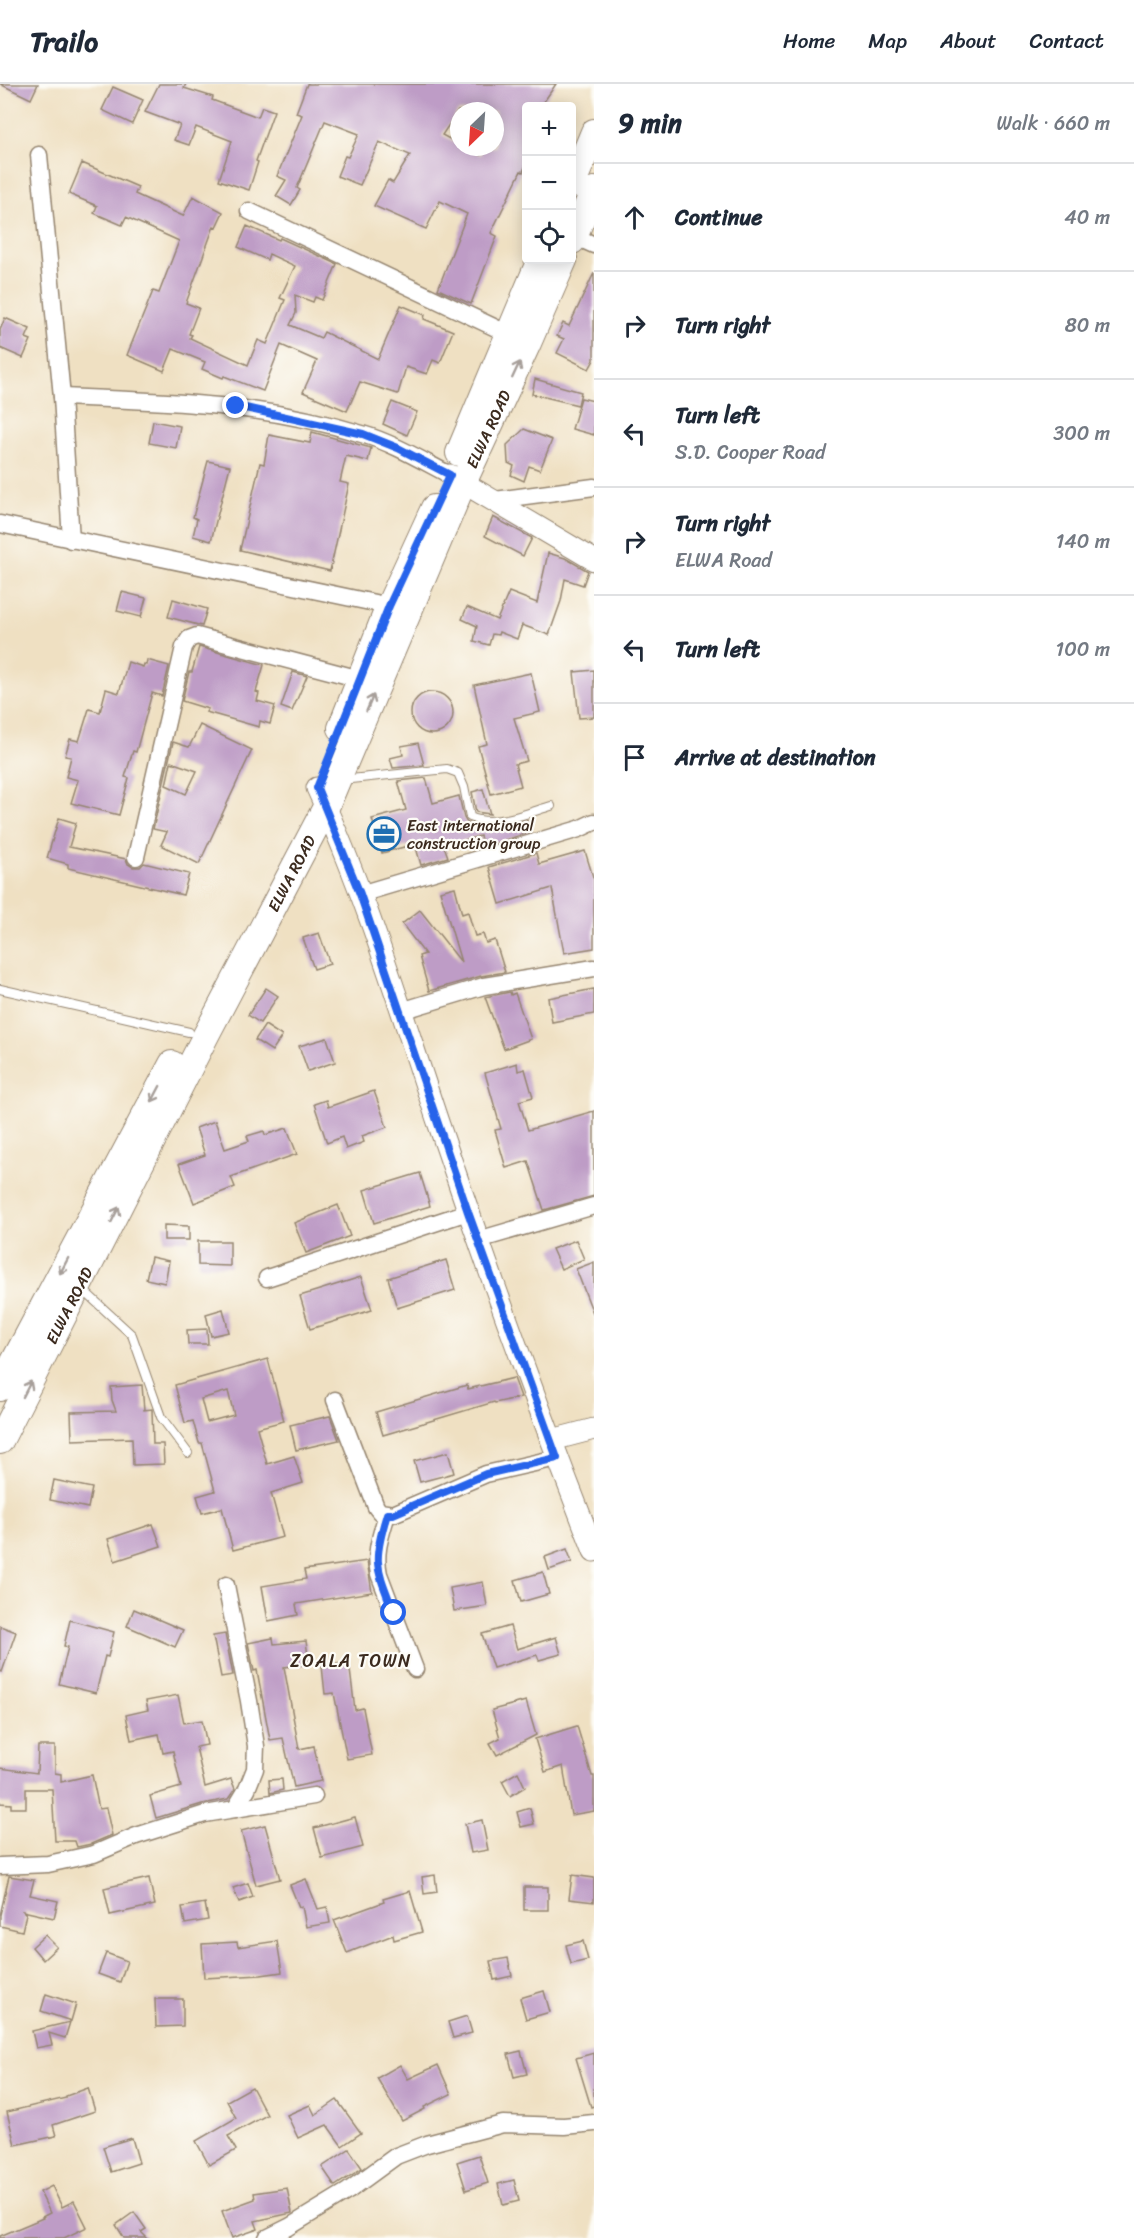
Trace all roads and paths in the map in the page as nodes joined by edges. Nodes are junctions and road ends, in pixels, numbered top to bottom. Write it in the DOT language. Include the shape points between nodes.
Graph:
graph roads {
  1 [pos="594,132"];
  2 [pos="39,155"];
  3 [pos="576,175"];
  4 [pos="594,190"];
  5 [pos="249,212"];
  6 [pos="580,241"];
  7 [pos="539,264"];
  8 [pos="562,264"];
  9 [pos="518,338"];
  10 [pos="62,397"];
  11 [pos="457,479"];
  12 [pos="594,487"];
  13 [pos="495,500"];
  14 [pos="0,524"];
  15 [pos="71,540"];
  16 [pos="594,560"];
  17 [pos="389,606"];
  18 [pos="360,679"];
  19 [pos="327,791"];
  20 [pos="551,807"];
  21 [pos="594,822"];
  22 [pos="136,857"];
  23 [pos="360,894"];
  24 [pos="594,968"];
  25 [pos="0,989"];
  26 [pos="401,1011"];
  27 [pos="189,1032"];
  28 [pos="594,1206"];
  29 [pos="468,1212"];
  30 [pos="478,1240"];
  31 [pos="267,1278"];
  32 [pos="79,1286"];
  33 [pos="0,1388"];
  34 [pos="335,1400"];
  35 [pos="594,1429"];
  36 [pos="0,1441"];
  37 [pos="555,1449"];
  38 [pos="188,1453"];
  39 [pos="387,1514"];
  40 [pos="594,1551"];
  41 [pos="226,1585"];
  42 [pos="416,1669"];
  43 [pos="314,1796"];
  44 [pos="235,1809"];
  45 [pos="0,1866"];
  46 [pos="594,2123"];
  47 [pos="267,2238"];
  1 -- 3 [label="main road"];
  2 -- 10 [label="street"];
  4 -- 6 [label="main road"];
  5 -- 9 [label="street"];
  7 -- 9 [label="main road, ELWA ROAD"];
  8 -- 9 [label="main road, ELWA ROAD"];
  9 -- 11 [label="main road, ELWA ROAD"];
  10 -- 11 [label="street" via="189,402 274,413 363,434"];
  10 -- 15 [label="street"];
  11 -- 13 [label="street"];
  11 -- 17 [label="main road, ELWA ROAD"];
  19 -- 11 [label="main road, ELWA ROAD, one-way"];
  12 -- 13 [label="street"];
  13 -- 16 [label="street"];
  14 -- 15 [label="street"];
  15 -- 17 [label="street"];
  17 -- 18 [label="main road, ELWA ROAD"];
  18 -- 19 [label="main road, ELWA ROAD"];
  18 -- 22 [label="street" via="197,636 189,639"];
  19 -- 20 [label="lane" via="447,769 458,773 470,817 479,821"];
  19 -- 23 [label="street"];
  19 -- 27 [label="main road, ELWA ROAD"];
  32 -- 19 [label="main road, ELWA ROAD, one-way"];
  21 -- 23 [label="street"];
  23 -- 26 [label="street"];
  24 -- 26 [label="street" via="484,986"];
  25 -- 27 [label="lane"];
  26 -- 29 [label="street"];
  27 -- 33 [label="main road, ELWA ROAD, one-way"];
  28 -- 30 [label="street"];
  29 -- 30 [label="street"];
  29 -- 31 [label="street"];
  30 -- 37 [label="street"];
  36 -- 32 [label="main road, ELWA ROAD, one-way"];
  32 -- 38 [label="lane" via="132,1335 161,1417"];
  34 -- 39 [label="street" via="376,1507"];
  35 -- 37 [label="street"];
  37 -- 39 [label="street"];
  37 -- 40 [label="street"];
  39 -- 42 [label="street" via="376,1562"];
  41 -- 44 [label="street" via="256,1746 255,1769"];
  43 -- 44 [label="street"];
  44 -- 45 [label="street" via="182,1821 94,1854 48,1864"];
  46 -- 47 [label="street" via="503,2124 427,2144 396,2156 348,2191"];
}
